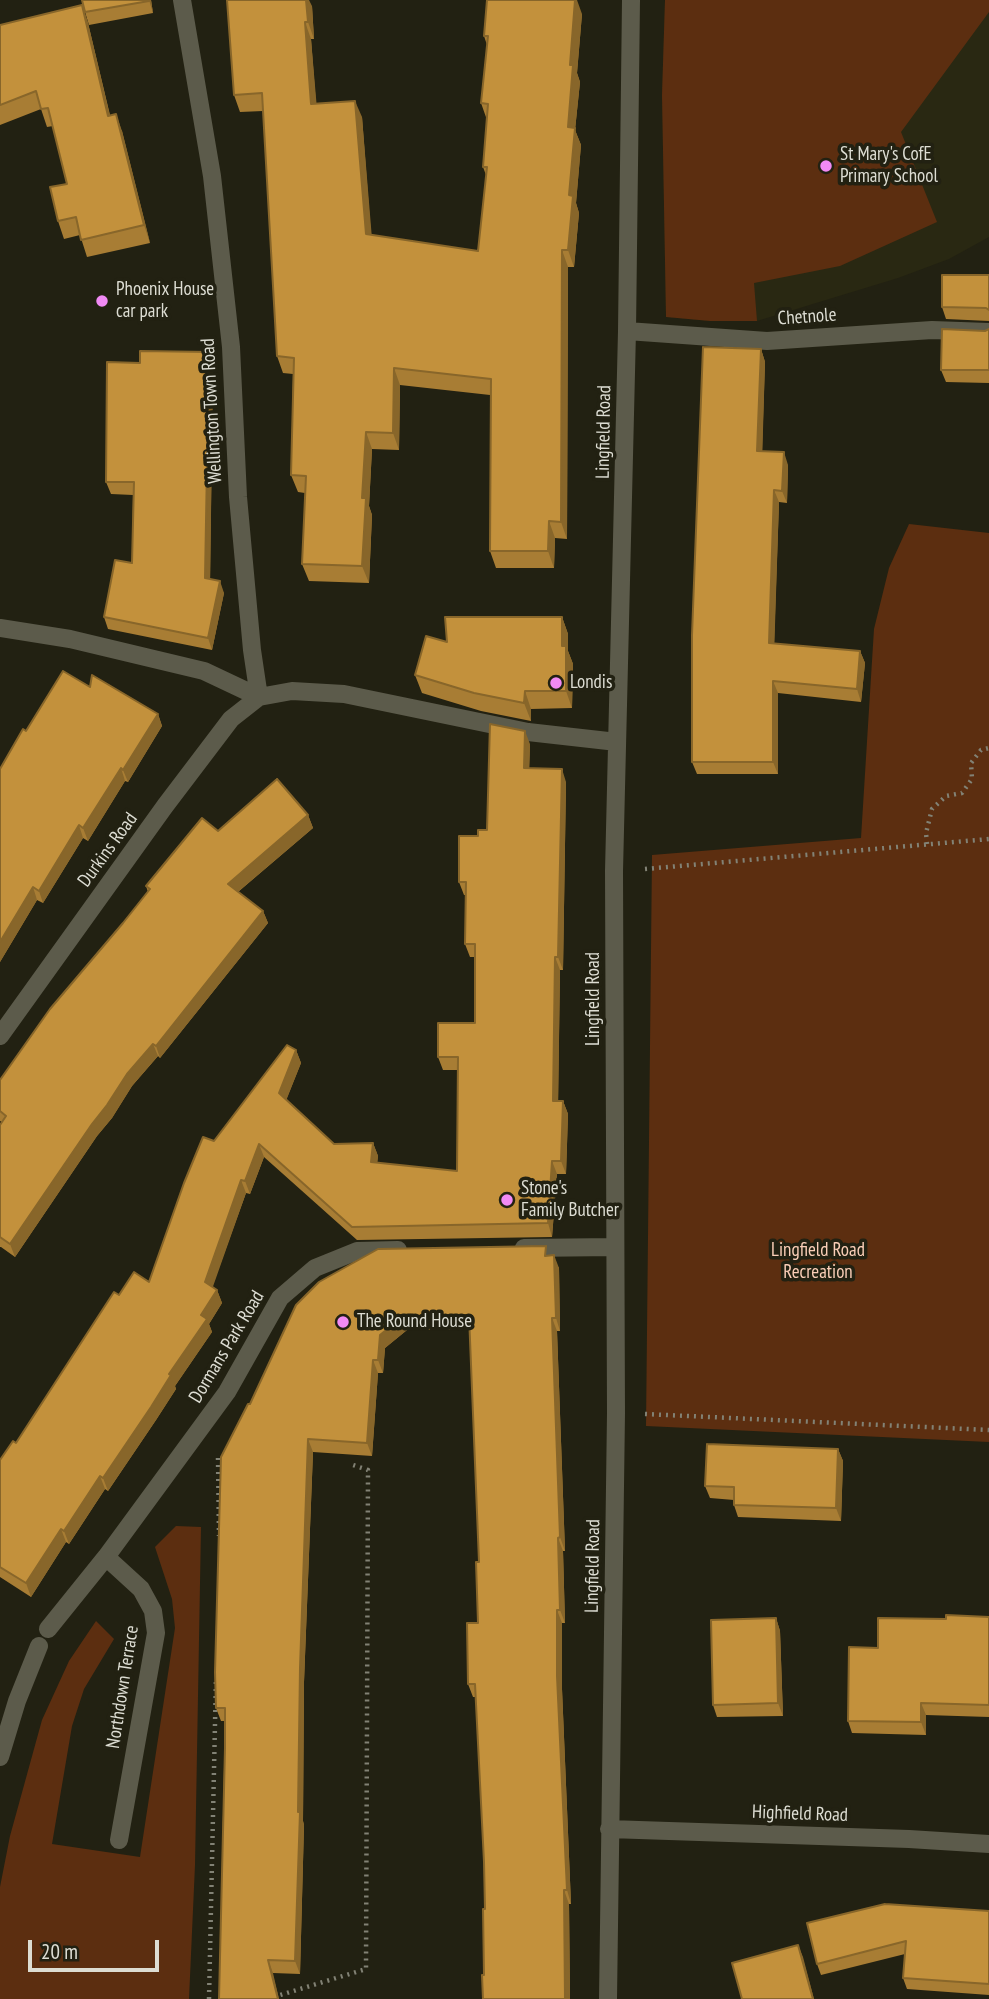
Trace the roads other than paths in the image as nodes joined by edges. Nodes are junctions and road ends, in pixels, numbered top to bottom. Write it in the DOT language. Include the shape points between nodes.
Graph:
graph roads {
  1 [pos="181,0"];
  2 [pos="631,0"];
  3 [pos="627,331"];
  4 [pos="989,332"];
  5 [pos="0,628"];
  6 [pos="259,697"];
  7 [pos="617,742"];
  8 [pos="0,1036"];
  9 [pos="615,1247"];
  10 [pos="506,1248"];
  11 [pos="411,1250"];
  12 [pos="106,1557"];
  13 [pos="48,1629"];
  14 [pos="39,1646"];
  15 [pos="0,1757"];
  16 [pos="609,1829"];
  17 [pos="119,1840"];
  18 [pos="989,1843"];
  19 [pos="608,1999"];
  1 -- 6 [label="street, Wellington Town Road" via="212,176 231,347 238,496"];
  2 -- 3 [label="street, Lingfield Road"];
  3 -- 4 [label="street, Chetnole" via="767,341 932,330"];
  3 -- 7 [label="street, Lingfield Road"];
  5 -- 6 [label="street" via="70,639 204,671"];
  6 -- 7 [label="street, Durkins Road" via="292,691 344,694 528,732"];
  6 -- 8 [label="street, Durkins Road" via="231,719"];
  7 -- 9 [label="street, Lingfield Road"];
  9 -- 10 [label="street"];
  9 -- 16 [label="street, Lingfield Road"];
  11 -- 12 [label="street, Dormans Park Road" via="357,1251 314,1268 280,1298 227,1392"];
  12 -- 13 [label="street, Dormans Park Road"];
  12 -- 17 [label="street, Northdown Terrace" via="141,1589 153,1611 156,1633"];
  14 -- 15 [label="street"];
  16 -- 18 [label="street, Highfield Road"];
  16 -- 19 [label="street, Lingfield Road"];
}
